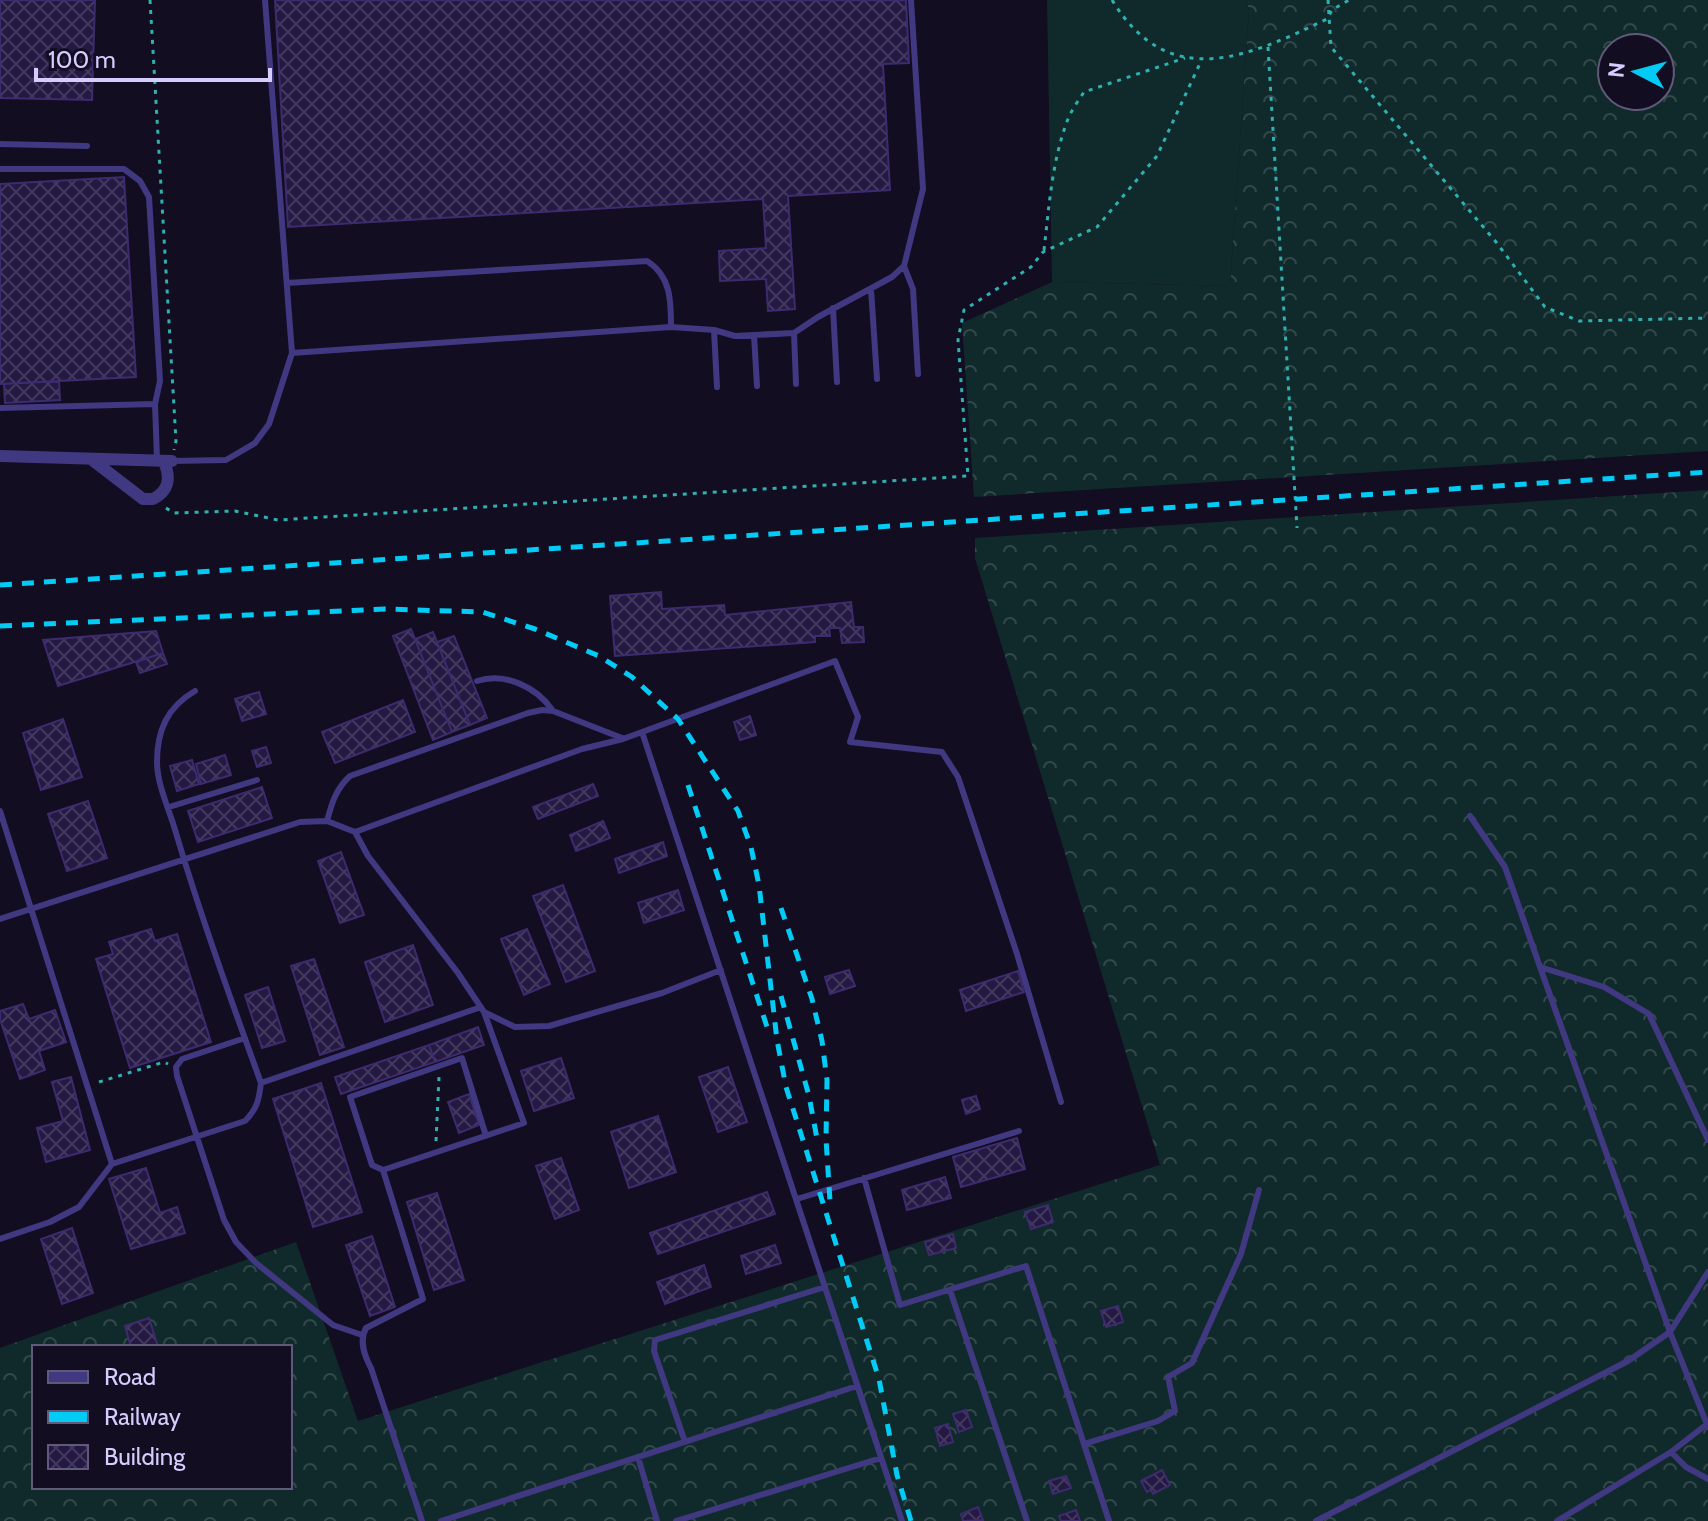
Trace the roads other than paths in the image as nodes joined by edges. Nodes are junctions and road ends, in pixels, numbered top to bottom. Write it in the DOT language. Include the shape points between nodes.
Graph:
graph roads {
  1 [pos="265,0"];
  2 [pos="911,0"];
  3 [pos="0,144"];
  4 [pos="87,146"];
  5 [pos="0,169"];
  6 [pos="904,266"];
  7 [pos="287,283"];
  8 [pos="871,289"];
  9 [pos="833,308"];
  10 [pos="671,327"];
  11 [pos="714,330"];
  12 [pos="794,333"];
  13 [pos="754,335"];
  14 [pos="292,353"];
  15 [pos="918,374"];
  16 [pos="877,379"];
  17 [pos="837,382"];
  18 [pos="796,384"];
  19 [pos="757,386"];
  20 [pos="717,387"];
  21 [pos="155,404"];
  22 [pos="0,408"];
  23 [pos="0,456"];
  24 [pos="90,458"];
  25 [pos="164,461"];
  26 [pos="477,681"];
  27 [pos="195,691"];
  28 [pos="553,711"];
  29 [pos="642,732"];
  30 [pos="623,739"];
  31 [pos="257,780"];
  32 [pos="169,807"];
  33 [pos="0,811"];
  34 [pos="1470,816"];
  35 [pos="327,821"];
  36 [pos="355,832"];
  37 [pos="184,859"];
  38 [pos="33,910"];
  39 [pos="0,919"];
  40 [pos="1540,967"];
  41 [pos="721,970"];
  42 [pos="482,1009"];
  43 [pos="245,1038"];
  44 [pos="261,1083"];
  45 [pos="1061,1102"];
  46 [pos="1019,1131"];
  47 [pos="486,1136"];
  48 [pos="196,1137"];
  49 [pos="1708,1140"];
  50 [pos="112,1164"];
  51 [pos="383,1170"];
  52 [pos="864,1178"];
  53 [pos="1259,1190"];
  54 [pos="797,1199"];
  55 [pos="0,1239"];
  56 [pos="1708,1272"];
  57 [pos="825,1287"];
  58 [pos="950,1290"];
  59 [pos="1670,1332"];
  60 [pos="362,1335"];
  61 [pos="857,1386"];
  62 [pos="1707,1425"];
  63 [pos="685,1442"];
  64 [pos="1084,1444"];
  65 [pos="1671,1452"];
  66 [pos="638,1457"];
  67 [pos="881,1458"];
  68 [pos="1708,1479"];
  69 [pos="422,1521"];
  70 [pos="441,1521"];
  71 [pos="657,1521"];
  72 [pos="676,1521"];
  73 [pos="902,1521"];
  74 [pos="1027,1521"];
  75 [pos="1109,1521"];
  76 [pos="1316,1521"];
  77 [pos="1557,1521"];
  1 -- 7 [label="lane"];
  2 -- 6 [label="lane" via="923,189"];
  3 -- 4 [label="lane"];
  5 -- 21 [label="lane" via="124,169 140,181 149,197 160,381"];
  6 -- 8 [label="lane"];
  6 -- 15 [label="lane" via="913,289"];
  7 -- 10 [label="lane" via="639,260 659,268 671,300"];
  7 -- 14 [label="lane"];
  8 -- 9 [label="lane"];
  8 -- 16 [label="lane"];
  9 -- 12 [label="lane"];
  9 -- 17 [label="lane"];
  10 -- 11 [label="lane"];
  10 -- 14 [label="lane"];
  11 -- 13 [label="lane"];
  11 -- 20 [label="lane"];
  12 -- 13 [label="lane"];
  12 -- 18 [label="lane"];
  13 -- 19 [label="lane"];
  14 -- 25 [label="lane" via="269,424 255,443 226,460"];
  21 -- 22 [label="lane"];
  21 -- 25 [label="lane"];
  23 -- 24 [label="street"];
  24 -- 25 [label="street"];
  24 -- 25 [label="street" via="143,499 161,495 168,483"];
  26 -- 28 [label="lane" via="490,677 516,682"];
  27 -- 32 [label="lane" via="164,719 157,767"];
  28 -- 30 [label="lane"];
  28 -- 35 [label="lane" via="528,713 350,776 333,798"];
  29 -- 30 [label="lane"];
  29 -- 41 [label="lane"];
  29 -- 45 [label="lane" via="835,661 858,717 850,742 942,752 963,791"];
  30 -- 36 [label="lane"];
  31 -- 32 [label="lane"];
  32 -- 37 [label="lane"];
  33 -- 38 [label="lane"];
  34 -- 40 [label="lane" via="1505,867"];
  35 -- 36 [label="lane"];
  35 -- 37 [label="lane" via="300,822"];
  36 -- 42 [label="lane"];
  37 -- 38 [label="lane"];
  37 -- 43 [label="lane"];
  38 -- 39 [label="lane"];
  38 -- 50 [label="lane"];
  40 -- 49 [label="lane" via="1604,987 1649,1014"];
  40 -- 59 [label="lane"];
  41 -- 42 [label="lane" via="549,1026 515,1027"];
  41 -- 54 [label="lane"];
  42 -- 44 [label="lane"];
  42 -- 47 [label="lane" via="524,1123"];
  43 -- 44 [label="lane"];
  43 -- 48 [label="lane" via="182,1059 176,1067"];
  44 -- 48 [label="lane" via="254,1113 245,1121"];
  46 -- 52 [label="lane"];
  47 -- 51 [label="lane"];
  47 -- 51 [label="lane" via="462,1058 440,1065 350,1097 372,1165"];
  48 -- 50 [label="lane"];
  48 -- 60 [label="lane" via="236,1242 333,1325"];
  50 -- 55 [label="lane" via="79,1207"];
  51 -- 60 [label="lane" via="423,1299"];
  52 -- 54 [label="lane"];
  52 -- 58 [label="lane" via="900,1305"];
  53 -- 64 [label="lane" via="1241,1254 1192,1363 1168,1377 1175,1411"];
  54 -- 57 [label="lane"];
  56 -- 59 [label="lane"];
  57 -- 61 [label="lane"];
  57 -- 63 [label="lane" via="655,1340 654,1351"];
  58 -- 64 [label="lane" via="1026,1266"];
  58 -- 74 [label="lane"];
  59 -- 62 [label="lane"];
  59 -- 76 [label="lane" via="1628,1361"];
  60 -- 69 [label="lane" via="364,1356"];
  61 -- 63 [label="lane"];
  61 -- 67 [label="lane"];
  62 -- 65 [label="lane"];
  63 -- 66 [label="lane"];
  64 -- 75 [label="lane"];
  65 -- 68 [label="lane"];
  65 -- 77 [label="lane"];
  66 -- 70 [label="lane"];
  66 -- 71 [label="lane"];
  67 -- 72 [label="lane"];
  67 -- 73 [label="lane"];
}
